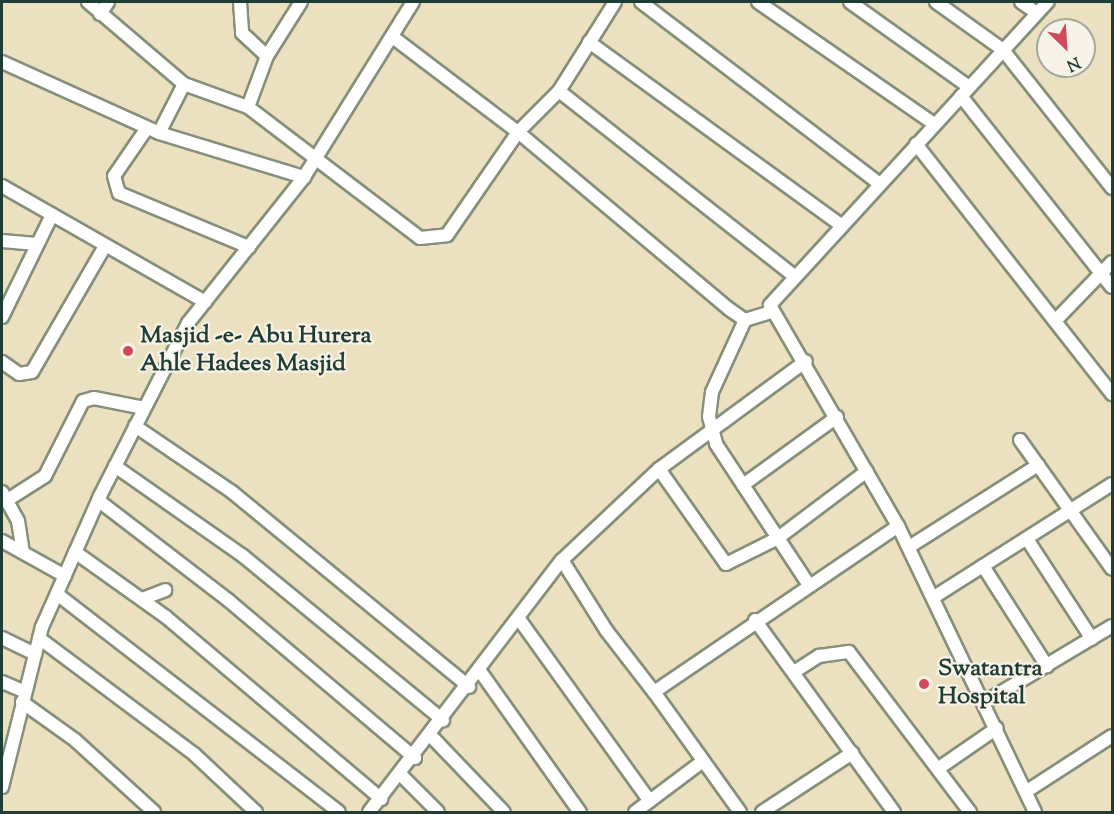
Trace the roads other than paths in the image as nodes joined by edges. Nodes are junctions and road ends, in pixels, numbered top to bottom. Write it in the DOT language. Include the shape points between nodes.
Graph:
graph roads {
  1 [pos="88,2"];
  2 [pos="108,2"];
  3 [pos="240,2"];
  4 [pos="301,2"];
  5 [pos="413,2"];
  6 [pos="615,2"];
  7 [pos="641,2"];
  8 [pos="758,2"];
  9 [pos="850,2"];
  10 [pos="936,2"];
  11 [pos="1021,2"];
  12 [pos="1048,2"];
  13 [pos="1037,13"];
  14 [pos="100,14"];
  15 [pos="394,38"];
  16 [pos="590,42"];
  17 [pos="1003,50"];
  18 [pos="267,56"];
  19 [pos="5,66"];
  20 [pos="184,84"];
  21 [pos="559,91"];
  22 [pos="965,91"];
  23 [pos="248,107"];
  24 [pos="934,124"];
  25 [pos="147,128"];
  26 [pos="518,132"];
  27 [pos="159,133"];
  28 [pos="916,144"];
  29 [pos="318,156"];
  30 [pos="304,177"];
  31 [pos="879,183"];
  32 [pos="2,186"];
  33 [pos="1112,186"];
  34 [pos="52,215"];
  35 [pos="841,225"];
  36 [pos="2,241"];
  37 [pos="37,244"];
  38 [pos="249,247"];
  39 [pos="104,248"];
  40 [pos="1113,262"];
  41 [pos="1102,273"];
  42 [pos="793,275"];
  43 [pos="1113,286"];
  44 [pos="205,302"];
  45 [pos="772,312"];
  46 [pos="2,317"];
  47 [pos="745,320"];
  48 [pos="1055,321"];
  49 [pos="2,362"];
  50 [pos="806,362"];
  51 [pos="1113,393"];
  52 [pos="144,408"];
  53 [pos="837,417"];
  54 [pos="135,426"];
  55 [pos="712,428"];
  56 [pos="1020,440"];
  57 [pos="1038,465"];
  58 [pos="115,466"];
  59 [pos="659,469"];
  60 [pos="867,471"];
  61 [pos="1113,484"];
  62 [pos="743,485"];
  63 [pos="5,496"];
  64 [pos="99,501"];
  65 [pos="1071,511"];
  66 [pos="898,526"];
  67 [pos="881,537"];
  68 [pos="778,538"];
  69 [pos="1027,539"];
  70 [pos="2,541"];
  71 [pos="907,543"];
  72 [pos="23,551"];
  73 [pos="75,552"];
  74 [pos="562,560"];
  75 [pos="983,566"];
  76 [pos="1113,569"];
  77 [pos="65,576"];
  78 [pos="809,585"];
  79 [pos="165,590"];
  80 [pos="57,594"];
  81 [pos="934,597"];
  82 [pos="142,600"];
  83 [pos="519,619"];
  84 [pos="755,621"];
  85 [pos="1113,626"];
  86 [pos="2,638"];
  87 [pos="39,638"];
  88 [pos="1092,639"];
  89 [pos="35,654"];
  90 [pos="1047,666"];
  91 [pos="480,671"];
  92 [pos="794,672"];
  93 [pos="2,682"];
  94 [pos="469,687"];
  95 [pos="654,692"];
  96 [pos="24,697"];
  97 [pos="985,702"];
  98 [pos="443,720"];
  99 [pos="997,728"];
  100 [pos="431,736"];
  101 [pos="1113,736"];
  102 [pos="5,753"];
  103 [pos="852,753"];
  104 [pos="414,758"];
  105 [pos="703,761"];
  106 [pos="939,768"];
  107 [pos="401,775"];
  108 [pos="2,787"];
  109 [pos="1026,791"];
  110 [pos="650,801"];
  111 [pos="376,807"];
  112 [pos="154,813"];
  113 [pos="256,813"];
  114 [pos="339,813"];
  115 [pos="438,813"];
  116 [pos="504,813"];
  117 [pos="580,813"];
  118 [pos="635,813"];
  119 [pos="740,813"];
  120 [pos="762,813"];
  121 [pos="894,813"];
  122 [pos="970,813"];
  123 [pos="1035,813"];
  1 -- 14 [label="street"];
  2 -- 14 [label="street"];
  3 -- 18 [label="street" via="242,33"];
  4 -- 18 [label="street"];
  5 -- 15 [label="street"];
  6 -- 16 [label="street"];
  7 -- 31 [label="street"];
  8 -- 24 [label="street"];
  9 -- 22 [label="street"];
  10 -- 17 [label="street"];
  11 -- 13 [label="street"];
  12 -- 13 [label="street"];
  13 -- 17 [label="street"];
  14 -- 20 [label="street"];
  15 -- 26 [label="street"];
  15 -- 29 [label="street"];
  16 -- 21 [label="street"];
  16 -- 35 [label="street"];
  17 -- 22 [label="street"];
  17 -- 33 [label="street"];
  18 -- 23 [label="street"];
  19 -- 25 [label="street"];
  20 -- 23 [label="street"];
  20 -- 27 [label="street"];
  21 -- 26 [label="street"];
  21 -- 42 [label="street"];
  22 -- 24 [label="street"];
  22 -- 41 [label="street"];
  23 -- 29 [label="street"];
  24 -- 28 [label="street"];
  25 -- 27 [label="street"];
  25 -- 38 [label="street" via="114,176 119,194"];
  26 -- 29 [label="street" via="447,235 436,240 420,238"];
  26 -- 47 [label="street"];
  27 -- 30 [label="street"];
  28 -- 31 [label="street"];
  28 -- 48 [label="street"];
  29 -- 30 [label="street"];
  30 -- 38 [label="street"];
  31 -- 35 [label="street"];
  32 -- 34 [label="street"];
  34 -- 37 [label="street"];
  34 -- 39 [label="street"];
  35 -- 42 [label="street"];
  36 -- 37 [label="street"];
  37 -- 46 [label="street"];
  38 -- 44 [label="street"];
  39 -- 44 [label="street"];
  39 -- 49 [label="street" via="32,372 19,374"];
  40 -- 41 [label="street"];
  41 -- 43 [label="street"];
  41 -- 48 [label="street"];
  42 -- 45 [label="street" via="771,300"];
  44 -- 52 [label="street"];
  45 -- 47 [label="street"];
  45 -- 50 [label="street"];
  47 -- 55 [label="street" via="712,392"];
  48 -- 51 [label="street"];
  50 -- 53 [label="street"];
  50 -- 55 [label="street"];
  52 -- 54 [label="street"];
  52 -- 63 [label="street" via="94,398 83,401 45,476"];
  53 -- 60 [label="street"];
  53 -- 62 [label="street"];
  54 -- 58 [label="street"];
  54 -- 94 [label="street" via="232,492"];
  55 -- 59 [label="street"];
  55 -- 62 [label="street" via="716,444"];
  56 -- 57 [label="street"];
  57 -- 65 [label="street"];
  57 -- 71 [label="street"];
  58 -- 64 [label="street"];
  58 -- 98 [label="street" via="243,556"];
  59 -- 68 [label="street" via="726,564"];
  59 -- 74 [label="street"];
  60 -- 66 [label="street"];
  60 -- 68 [label="street"];
  61 -- 65 [label="street"];
  62 -- 68 [label="street"];
  63 -- 72 [label="street"];
  64 -- 73 [label="street"];
  64 -- 104 [label="street" via="228,600"];
  65 -- 69 [label="street"];
  65 -- 76 [label="street"];
  66 -- 67 [label="street"];
  66 -- 71 [label="street"];
  67 -- 71 [label="street"];
  67 -- 78 [label="street"];
  68 -- 78 [label="street"];
  69 -- 75 [label="street"];
  69 -- 88 [label="street"];
  70 -- 72 [label="street"];
  71 -- 81 [label="street"];
  72 -- 77 [label="street"];
  73 -- 77 [label="street"];
  73 -- 82 [label="street"];
  74 -- 83 [label="street"];
  74 -- 95 [label="street" via="606,630"];
  75 -- 81 [label="street"];
  75 -- 90 [label="street"];
  77 -- 80 [label="street"];
  78 -- 84 [label="street"];
  79 -- 82 [label="street"];
  80 -- 87 [label="street"];
  80 -- 114 [label="street"];
  81 -- 97 [label="street"];
  82 -- 111 [label="street"];
  83 -- 91 [label="street"];
  83 -- 110 [label="street"];
  84 -- 92 [label="street"];
  84 -- 95 [label="street"];
  85 -- 88 [label="street"];
  86 -- 89 [label="street"];
  87 -- 89 [label="street"];
  87 -- 113 [label="street" via="194,754"];
  88 -- 90 [label="street"];
  89 -- 96 [label="street"];
  90 -- 97 [label="street"];
  91 -- 94 [label="street"];
  91 -- 117 [label="street"];
  92 -- 103 [label="street"];
  92 -- 106 [label="street" via="819,656 849,652"];
  93 -- 96 [label="street"];
  94 -- 98 [label="street"];
  95 -- 105 [label="street"];
  96 -- 102 [label="street"];
  96 -- 112 [label="street"];
  97 -- 99 [label="street"];
  98 -- 100 [label="street"];
  99 -- 106 [label="street"];
  99 -- 109 [label="street"];
  100 -- 104 [label="street"];
  100 -- 116 [label="street"];
  101 -- 109 [label="street"];
  102 -- 108 [label="street"];
  103 -- 120 [label="street"];
  103 -- 121 [label="street"];
  104 -- 107 [label="street"];
  105 -- 110 [label="street"];
  105 -- 119 [label="street"];
  106 -- 122 [label="street"];
  107 -- 111 [label="street"];
  107 -- 115 [label="street"];
  109 -- 123 [label="street"];
  110 -- 118 [label="street"];
}
